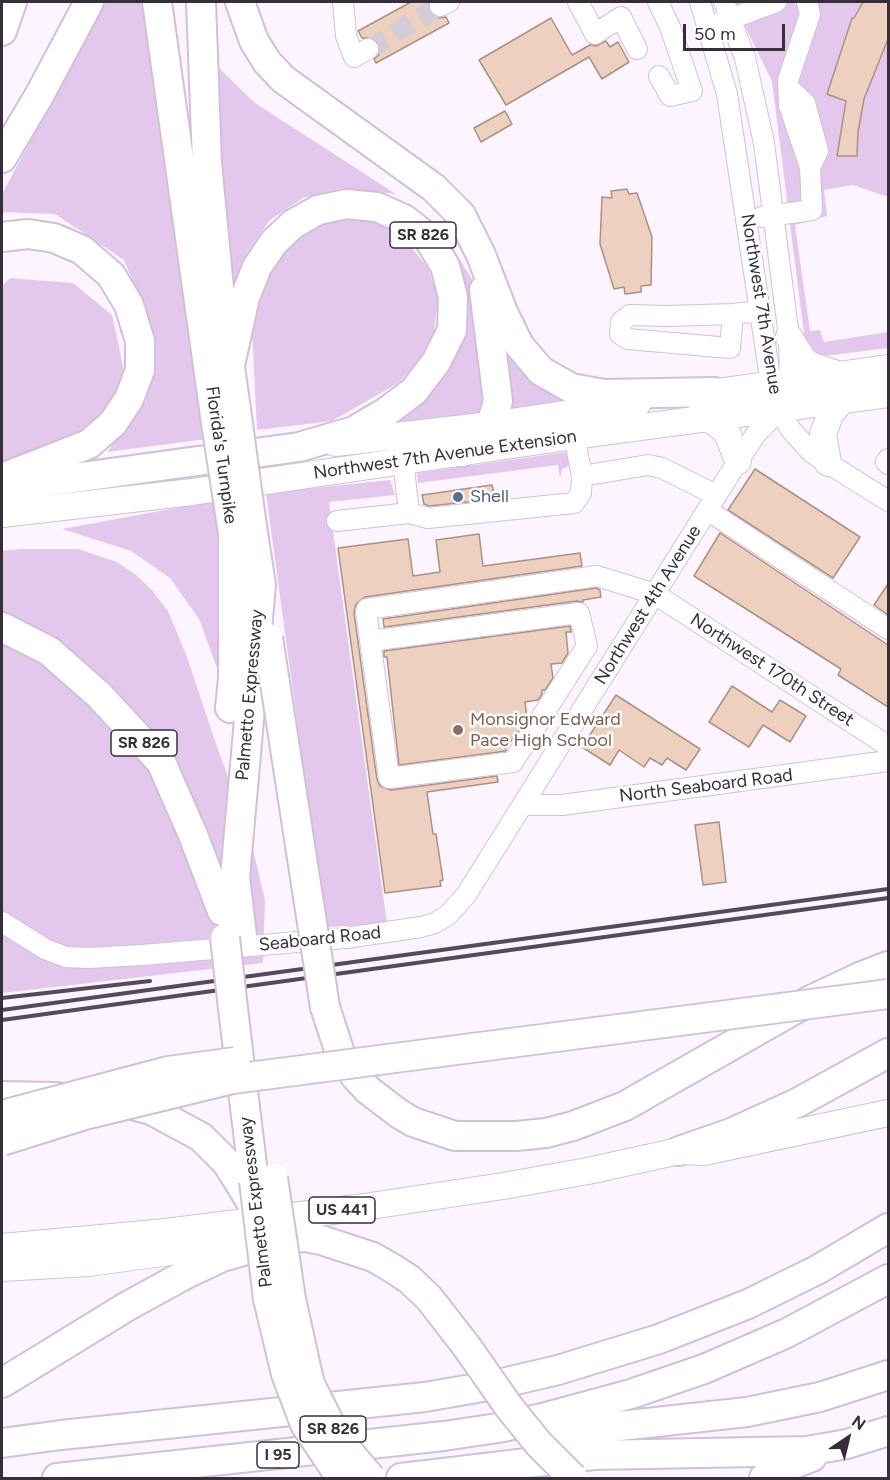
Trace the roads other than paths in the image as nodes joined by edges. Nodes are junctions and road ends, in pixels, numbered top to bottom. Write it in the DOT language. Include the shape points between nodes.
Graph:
graph roads {
  1 [pos="12,2"];
  2 [pos="89,2"];
  3 [pos="157,2"];
  4 [pos="201,2"];
  5 [pos="240,2"];
  6 [pos="343,2"];
  7 [pos="578,2"];
  8 [pos="658,2"];
  9 [pos="700,2"];
  10 [pos="776,2"];
  11 [pos="807,2"];
  12 [pos="617,9"];
  13 [pos="728,10"];
  14 [pos="708,26"];
  15 [pos="2,31"];
  16 [pos="368,49"];
  17 [pos="638,49"];
  18 [pos="659,76"];
  19 [pos="2,159"];
  20 [pos="773,216"];
  21 [pos="747,220"];
  22 [pos="2,237"];
  23 [pos="481,255"];
  24 [pos="761,311"];
  25 [pos="733,314"];
  26 [pos="789,337"];
  27 [pos="888,368"];
  28 [pos="229,370"];
  29 [pos="840,375"];
  30 [pos="780,383"];
  31 [pos="888,394"];
  32 [pos="841,401"];
  33 [pos="711,405"];
  34 [pos="779,410"];
  35 [pos="226,412"];
  36 [pos="491,425"];
  37 [pos="574,436"];
  38 [pos="299,447"];
  39 [pos="462,452"];
  40 [pos="888,459"];
  41 [pos="403,460"];
  42 [pos="738,460"];
  43 [pos="828,463"];
  44 [pos="888,464"];
  45 [pos="582,476"];
  46 [pos="2,478"];
  47 [pos="2,488"];
  48 [pos="888,501"];
  49 [pos="712,502"];
  50 [pos="409,513"];
  51 [pos="2,514"];
  52 [pos="337,521"];
  53 [pos="242,530"];
  54 [pos="261,585"];
  55 [pos="655,594"];
  56 [pos="2,627"];
  57 [pos="888,629"];
  58 [pos="370,641"];
  59 [pos="888,746"];
  60 [pos="888,761"];
  61 [pos="513,762"];
  62 [pos="546,770"];
  63 [pos="524,805"];
  64 [pos="2,922"];
  65 [pos="230,928"];
  66 [pos="888,966"];
  67 [pos="888,975"];
  68 [pos="888,994"];
  69 [pos="888,1053"];
  70 [pos="2,1096"];
  71 [pos="888,1113"];
  72 [pos="2,1115"];
  73 [pos="2,1141"];
  74 [pos="679,1151"];
  75 [pos="255,1180"];
  76 [pos="888,1212"];
  77 [pos="888,1228"];
  78 [pos="288,1238"];
  79 [pos="862,1244"];
  80 [pos="2,1247"];
  81 [pos="2,1268"];
  82 [pos="888,1279"];
  83 [pos="280,1299"];
  84 [pos="296,1373"];
  85 [pos="888,1375"];
  86 [pos="2,1383"];
  87 [pos="498,1428"];
  88 [pos="888,1431"];
  89 [pos="2,1443"];
  90 [pos="848,1444"];
  91 [pos="57,1479"];
  92 [pos="341,1479"];
  93 [pos="371,1479"];
  94 [pos="401,1479"];
  95 [pos="573,1479"];
  96 [pos="764,1479"];
  1 -- 15 [label="highway"];
  2 -- 19 [label="highway"];
  3 -- 35 [label="highway, Florida's Turnpike"];
  4 -- 28 [label="highway, Florida's Turnpike" via="207,163"];
  5 -- 23 [label="highway" via="254,41 283,79 434,188 461,215"];
  6 -- 16 [label="street" via="346,36 354,57"];
  7 -- 12 [label="street" via="595,34"];
  8 -- 18 [label="street" via="692,90 670,96"];
  9 -- 14 [label="street, Northwest 7th Avenue"];
  10 -- 13 [label="street"];
  11 -- 20 [label="street" via="810,14 788,80 789,98 792,91 806,103 818,151 810,168 812,210"];
  12 -- 17 [label="street"];
  13 -- 14 [label="street"];
  13 -- 20 [label="street, Northwest 7th Avenue" via="746,57 764,143"];
  14 -- 21 [label="street, Northwest 7th Avenue" via="727,94"];
  20 -- 21 [label="street"];
  20 -- 26 [label="street, Northwest 7th Avenue"];
  21 -- 24 [label="street, Northwest 7th Avenue"];
  22 -- 46 [label="highway" via="28,234 54,238 82,250 111,275 129,305 140,340 140,370 129,399 113,423 90,444"];
  23 -- 33 [label="highway" via="519,345 542,371 571,388"];
  23 -- 36 [label="highway" via="498,401"];
  24 -- 25 [label="street"];
  24 -- 30 [label="street, Northwest 7th Avenue"];
  25 -- 25 [label="street" via="730,348 628,339 620,333 621,322 630,315"];
  26 -- 29 [label="main road" via="804,361"];
  26 -- 30 [label="street, Northwest 7th Avenue"];
  27 -- 29 [label="main road, Northwest 7th Avenue Extension"];
  28 -- 35 [label="highway, Palmetto Expressway / SR 826"];
  28 -- 38 [label="highway, SR 826" via="245,297 257,267 274,242 294,224 318,210 346,204 377,207 404,219 428,238 445,266 453,297 452,330 436,362 414,391 386,412 354,431"];
  29 -- 30 [label="main road, Northwest 7th Avenue Extension"];
  30 -- 33 [label="main road, Northwest 7th Avenue Extension"];
  30 -- 34 [label="street, Northwest 7th Avenue"];
  31 -- 32 [label="main road, Northwest 7th Avenue Extension"];
  32 -- 34 [label="main road, Northwest 7th Avenue Extension"];
  32 -- 43 [label="main road" via="823,434"];
  33 -- 34 [label="main road, Northwest 7th Avenue Extension"];
  33 -- 36 [label="main road, Northwest 7th Avenue Extension"];
  33 -- 37 [label="main road, Northwest 7th Avenue Extension"];
  33 -- 42 [label="main road"];
  34 -- 42 [label="street, Northwest 4th Avenue"];
  34 -- 43 [label="street, Northwest 7th Avenue" via="812,453"];
  35 -- 53 [label="highway, Palmetto Expressway / SR 826, bridge"];
  36 -- 38 [label="main road, Northwest 7th Avenue Extension"];
  36 -- 39 [label="highway"];
  37 -- 39 [label="main road, Northwest 7th Avenue Extension"];
  37 -- 45 [label="street"];
  38 -- 47 [label="highway, SR 826"];
  39 -- 41 [label="main road, Northwest 7th Avenue Extension"];
  40 -- 44 [label="street"];
  41 -- 50 [label="street"];
  41 -- 51 [label="main road, Northwest 7th Avenue Extension" via="192,492"];
  42 -- 49 [label="street, Northwest 4th Avenue"];
  43 -- 48 [label="street, Northwest 7th Avenue"];
  45 -- 49 [label="street" via="648,465 663,468"];
  45 -- 50 [label="street" via="581,493 574,503 428,518"];
  49 -- 55 [label="street, Northwest 4th Avenue"];
  49 -- 57 [label="street"];
  50 -- 52 [label="street"];
  53 -- 54 [label="highway, Palmetto Expressway / SR 826"];
  53 -- 65 [label="highway, Florida's Turnpike" via="224,768"];
  54 -- 65 [label="highway, Palmetto Expressway / SR 826"];
  54 -- 66 [label="highway, bridge" via="325,1007 340,1053 355,1076 399,1113 455,1136 516,1136 573,1126 625,1106 803,1005"];
  55 -- 58 [label="street, Northwest 170th Street" via="597,576 369,608 366,611"];
  55 -- 59 [label="street, Northwest 170th Street"];
  55 -- 62 [label="street, Northwest 4th Avenue"];
  56 -- 65 [label="highway, SR 826" via="50,651 99,695 161,762"];
  58 -- 61 [label="street" via="388,778"];
  58 -- 61 [label="street" via="579,613 587,646"];
  60 -- 63 [label="street, North Seaboard Road" via="562,805"];
  61 -- 62 [label="street"];
  62 -- 63 [label="street, Northwest 4th Avenue"];
  63 -- 64 [label="street, Seaboard Road" via="466,896 448,915 428,925 346,938 88,958 56,954"];
  65 -- 75 [label="highway, Palmetto Expressway / SR 826" via="243,1016"];
  67 -- 72 [label="highway, bridge" via="168,1071"];
  68 -- 73 [label="highway, bridge" via="233,1079 85,1114"];
  69 -- 74 [label="highway" via="797,1104"];
  70 -- 75 [label="highway" via="94,1095 151,1110 201,1137 227,1162"];
  71 -- 74 [label="main road, US 441" via="704,1152"];
  74 -- 80 [label="main road, US 441" via="540,1180 364,1207 166,1232"];
  75 -- 83 [label="highway, Palmetto Expressway / SR 826, bridge"];
  75 -- 83 [label="highway, Palmetto Expressway / SR 826, bridge" via="256,1210"];
  76 -- 79 [label="highway"];
  77 -- 79 [label="highway"];
  78 -- 81 [label="main road" via="235,1241 89,1263"];
  78 -- 86 [label="highway" via="222,1257 186,1274"];
  78 -- 95 [label="highway, bridge" via="321,1240 373,1257 409,1279 429,1298 538,1443"];
  79 -- 89 [label="highway" via="721,1315 639,1346 494,1385 425,1397"];
  82 -- 87 [label="highway, I 95" via="787,1333 685,1376 591,1406"];
  83 -- 84 [label="highway, Palmetto Expressway / SR 826"];
  84 -- 92 [label="highway, Palmetto Expressway / SR 826, bridge" via="304,1424"];
  84 -- 93 [label="highway, Palmetto Expressway / SR 826, bridge" via="310,1384 337,1438"];
  85 -- 87 [label="highway" via="829,1394 747,1412 574,1431"];
  87 -- 91 [label="highway, I 95"];
  88 -- 90 [label="highway"];
  90 -- 94 [label="highway" via="807,1451 594,1455"];
  90 -- 96 [label="highway"];
}
